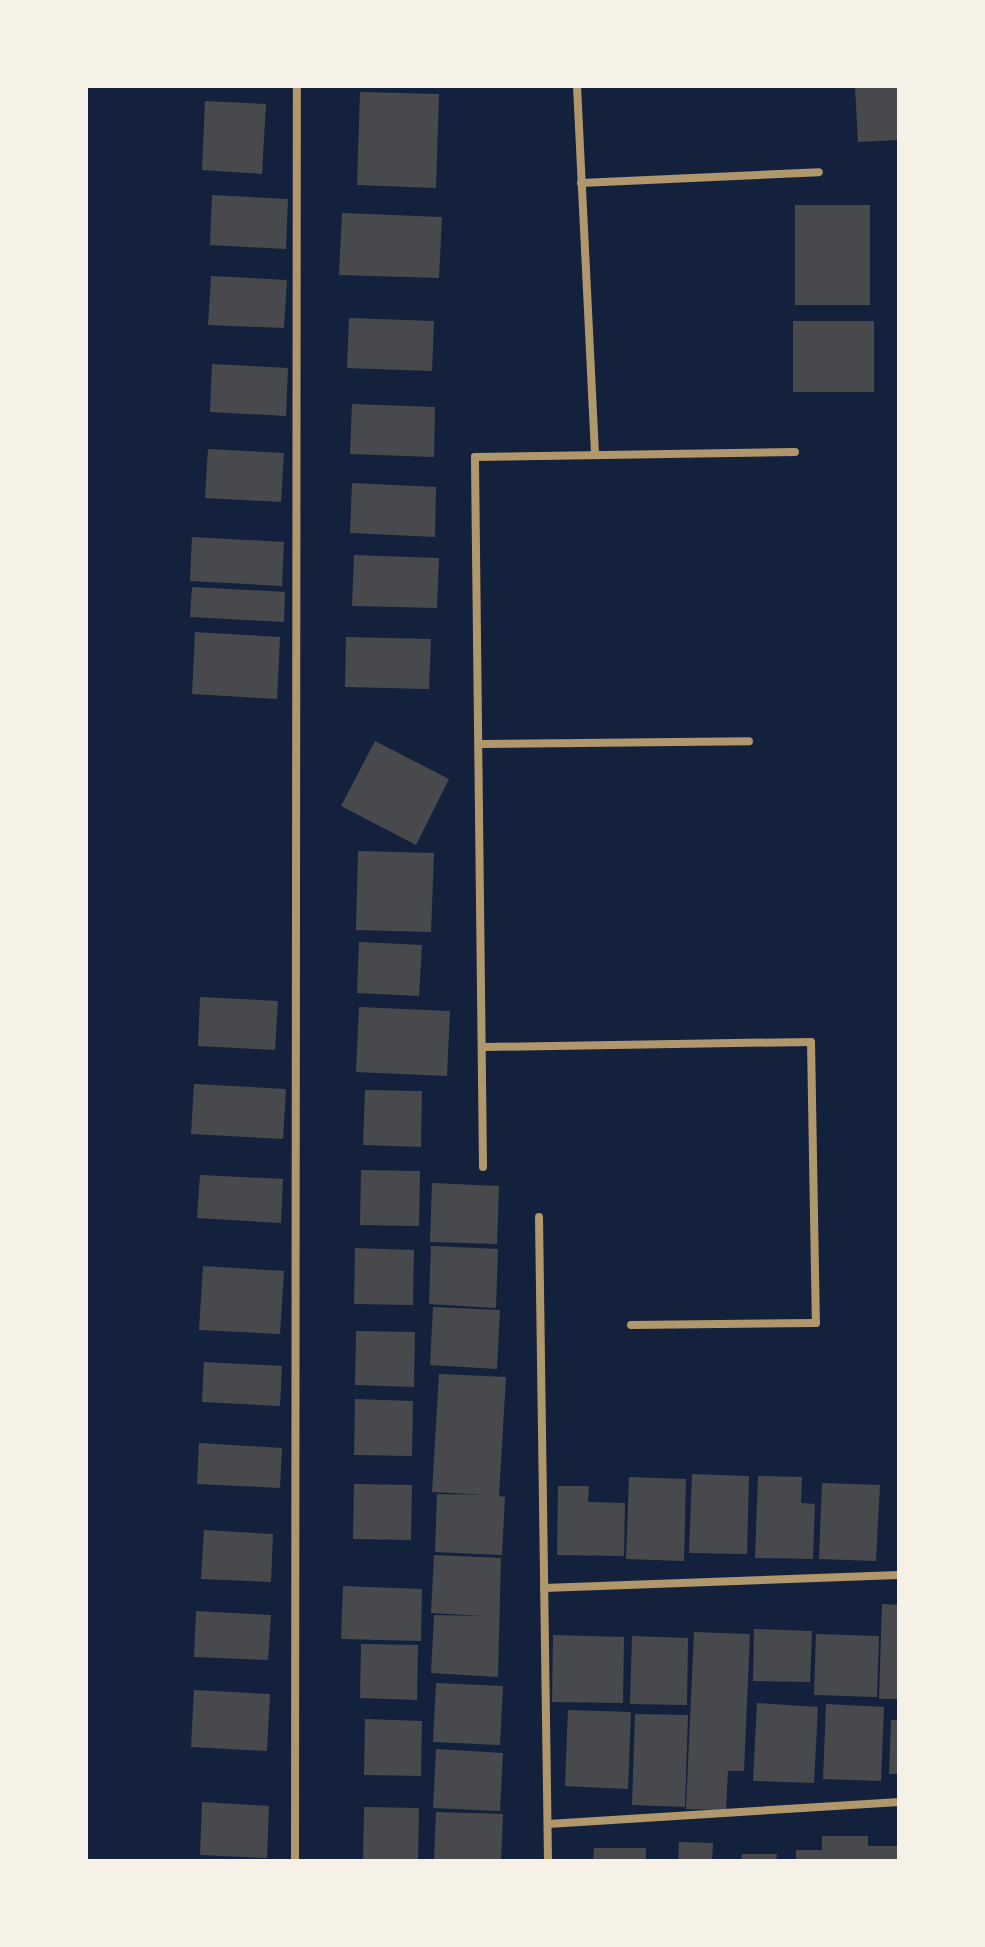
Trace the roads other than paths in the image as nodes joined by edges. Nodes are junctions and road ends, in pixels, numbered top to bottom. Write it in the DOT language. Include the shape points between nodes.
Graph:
graph roads {
  1 [pos="297,86"];
  2 [pos="577,86"];
  3 [pos="819,172"];
  4 [pos="581,183"];
  5 [pos="795,452"];
  6 [pos="595,455"];
  7 [pos="749,741"];
  8 [pos="480,744"];
  9 [pos="485,1047"];
  10 [pos="483,1167"];
  11 [pos="539,1217"];
  12 [pos="631,1325"];
  13 [pos="899,1575"];
  14 [pos="544,1588"];
  15 [pos="899,1802"];
  16 [pos="548,1824"];
  17 [pos="295,1861"];
  18 [pos="548,1861"];
  1 -- 17 [label="street"];
  2 -- 4 [label="street"];
  3 -- 4 [label="street"];
  4 -- 6 [label="street"];
  5 -- 6 [label="street"];
  6 -- 8 [label="street" via="475,457"];
  7 -- 8 [label="street"];
  8 -- 9 [label="street"];
  9 -- 10 [label="street"];
  9 -- 12 [label="street" via="811,1042 816,1323"];
  11 -- 14 [label="street"];
  13 -- 14 [label="street"];
  14 -- 16 [label="street"];
  15 -- 16 [label="street"];
  16 -- 18 [label="street"];
}
